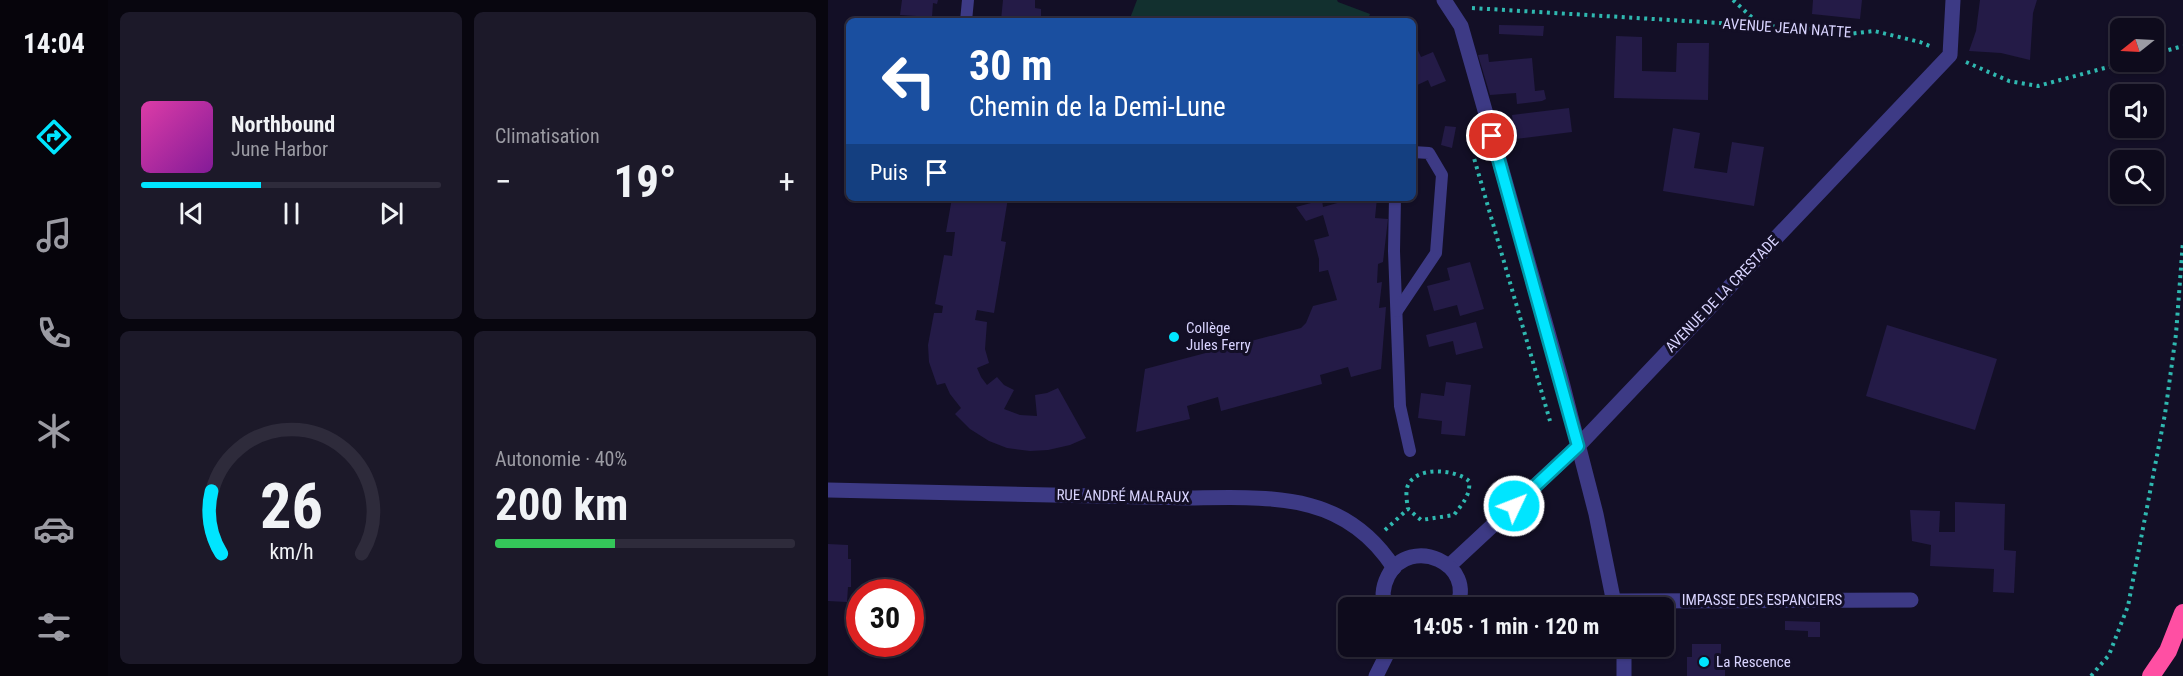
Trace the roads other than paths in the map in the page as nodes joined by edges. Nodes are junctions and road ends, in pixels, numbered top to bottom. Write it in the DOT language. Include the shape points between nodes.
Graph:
graph roads {
  1 [pos="968,0"];
  2 [pos="1953,0"];
  3 [pos="1443,2"];
  4 [pos="966,18"];
  5 [pos="1416,152"];
  6 [pos="1395,201"];
  7 [pos="1397,311"];
  8 [pos="1578,446"];
  9 [pos="1410,451"];
  10 [pos="828,490"];
  11 [pos="1449,566"];
  12 [pos="1394,568"];
  13 [pos="1384,597"];
  14 [pos="1460,597"];
  15 [pos="1614,597"];
  16 [pos="1911,600"];
  17 [pos="1674,603"];
  18 [pos="2183,613"];
  19 [pos="1386,657"];
  20 [pos="1624,657"];
  21 [pos="1376,676"];
  22 [pos="1624,676"];
  23 [pos="2151,676"];
  1 -- 4 [label="lane"];
  2 -- 8 [label="street, AVENUE DE LA CRESTADE" via="1950,55"];
  3 -- 8 [label="street" via="1461,26"];
  5 -- 7 [label="lane" via="1429,153 1442,175 1436,253"];
  6 -- 7 [label="lane"];
  7 -- 9 [label="lane" via="1400,406"];
  8 -- 11 [label="street, AVENUE DE LA CRESTADE"];
  8 -- 15 [label="street"];
  10 -- 12 [label="street, RUE ANDRÉ MALRAUX" via="1296,501 1346,520 1374,540"];
  11 -- 12 [label="street" via="1432,556 1420,555"];
  11 -- 14 [label="street" via="1459,582"];
  12 -- 13 [label="street" via="1385,584"];
  16 -- 17 [label="street, IMPASSE DES ESPANCIERS"];
  18 -- 23 [label="highway" via="2168,651"];
  19 -- 21 [label="street"];
  20 -- 22 [label="street"];
}
